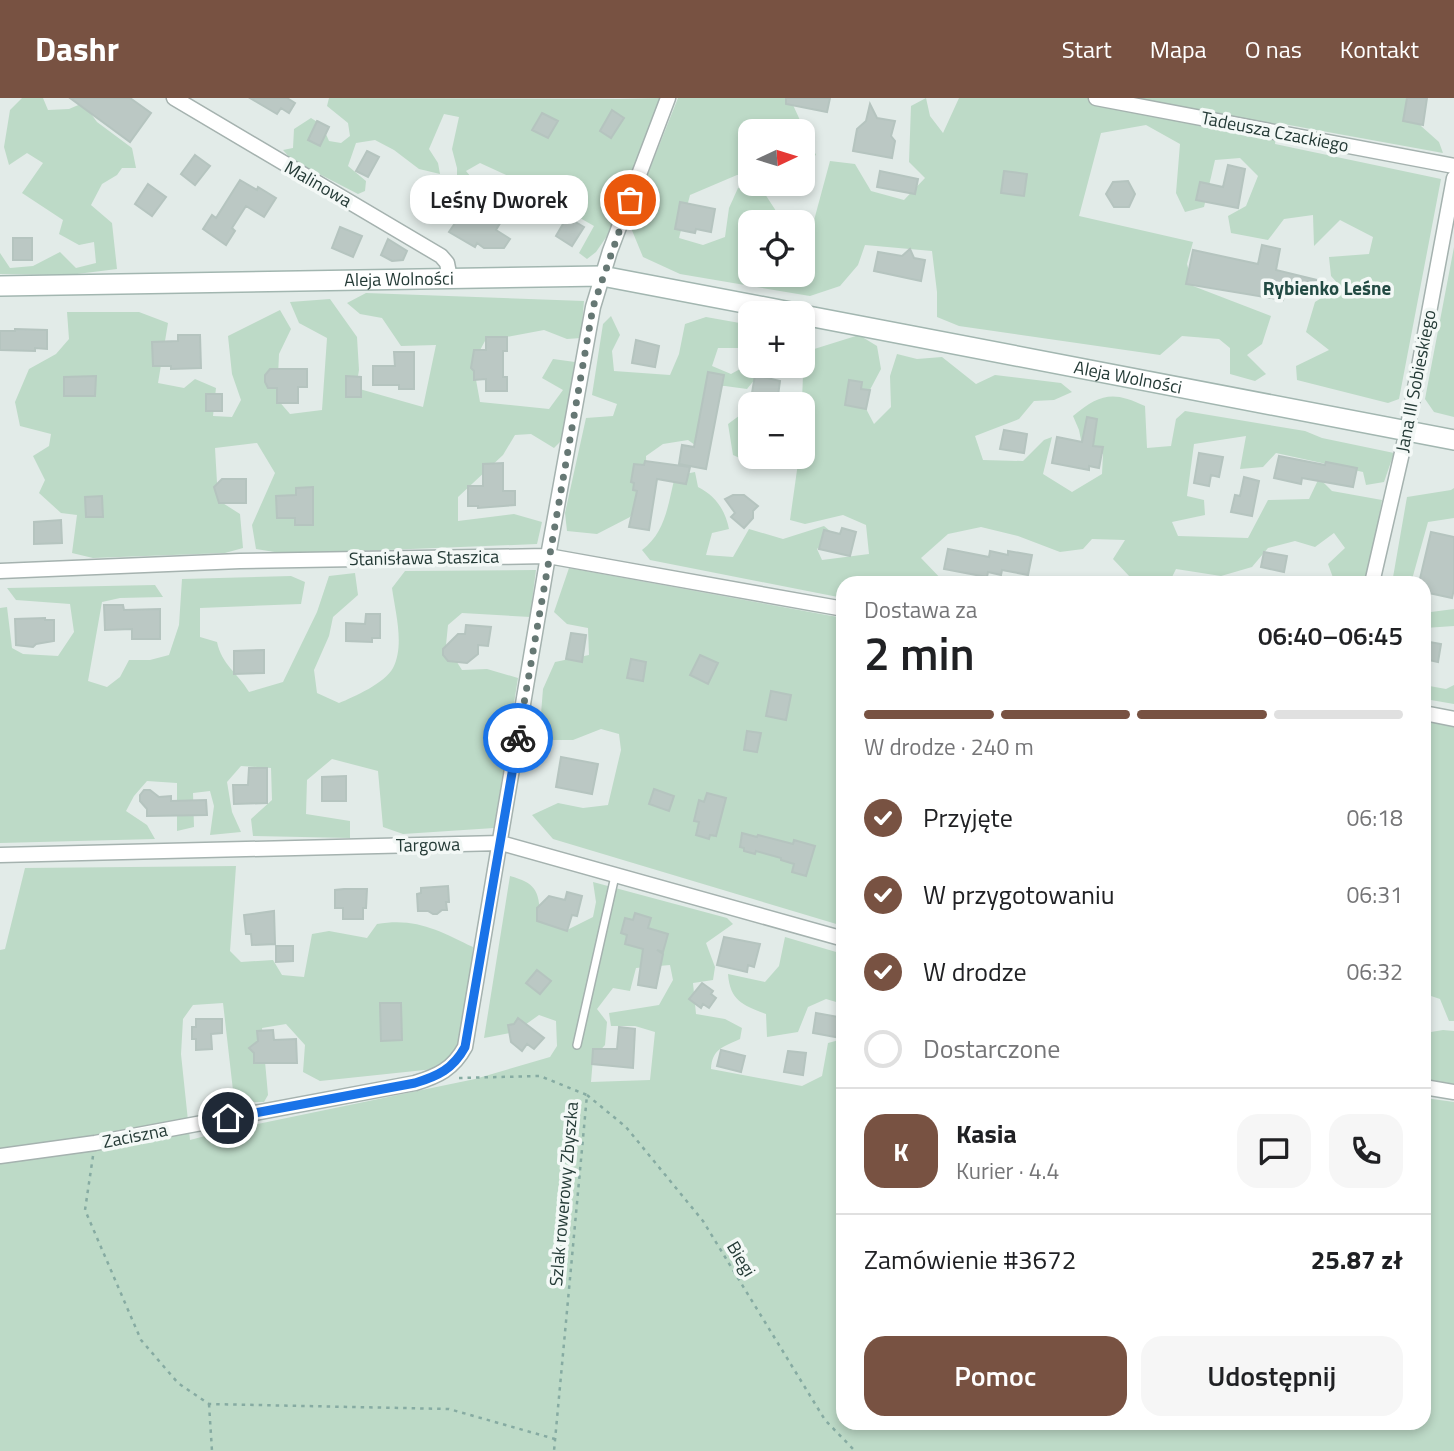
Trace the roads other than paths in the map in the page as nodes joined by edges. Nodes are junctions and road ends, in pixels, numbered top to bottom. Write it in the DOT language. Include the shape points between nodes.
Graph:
graph roads {
  1 [pos="174,98"];
  2 [pos="668,98"];
  3 [pos="1096,98"];
  4 [pos="1454,166"];
  5 [pos="1454,178"];
  6 [pos="602,276"];
  7 [pos="450,278"];
  8 [pos="0,286"];
  9 [pos="738,302"];
  10 [pos="815,317"];
  11 [pos="1407,431"];
  12 [pos="1454,440"];
  13 [pos="548,556"];
  14 [pos="0,570"];
  15 [pos="1374,576"];
  16 [pos="836,608"];
  17 [pos="1431,714"];
  18 [pos="1454,719"];
  19 [pos="501,844"];
  20 [pos="0,855"];
  21 [pos="615,876"];
  22 [pos="836,937"];
  23 [pos="577,1045"];
  24 [pos="1431,1088"];
  25 [pos="1454,1092"];
  26 [pos="0,1156"];
  1 -- 7 [label="street, Malinowa" via="441,256"];
  2 -- 6 [label="street, Zaciszna"];
  3 -- 4 [label="street, Tadeusza Czackiego"];
  5 -- 11 [label="street, Jana III Sobieskiego"];
  6 -- 7 [label="street, Aleja Wolności"];
  6 -- 9 [label="street, Aleja Wolności"];
  6 -- 13 [label="street, Zaciszna"];
  7 -- 8 [label="street, Aleja Wolności"];
  10 -- 11 [label="street, Aleja Wolności"];
  11 -- 12 [label="street, Aleja Wolności"];
  11 -- 15 [label="street, Jana III Sobieskiego"];
  13 -- 14 [label="street, Stanisława Staszica"];
  13 -- 16 [label="street, Stanisława Staszica"];
  13 -- 19 [label="street, Zaciszna"];
  17 -- 18 [label="street"];
  19 -- 20 [label="street, Targowa"];
  19 -- 21 [label="street, Targowa"];
  19 -- 26 [label="street, Zaciszna" via="465,1047 452,1067 431,1078 95,1143"];
  21 -- 22 [label="street, Targowa"];
  21 -- 23 [label="lane"];
  24 -- 25 [label="street"];
}
